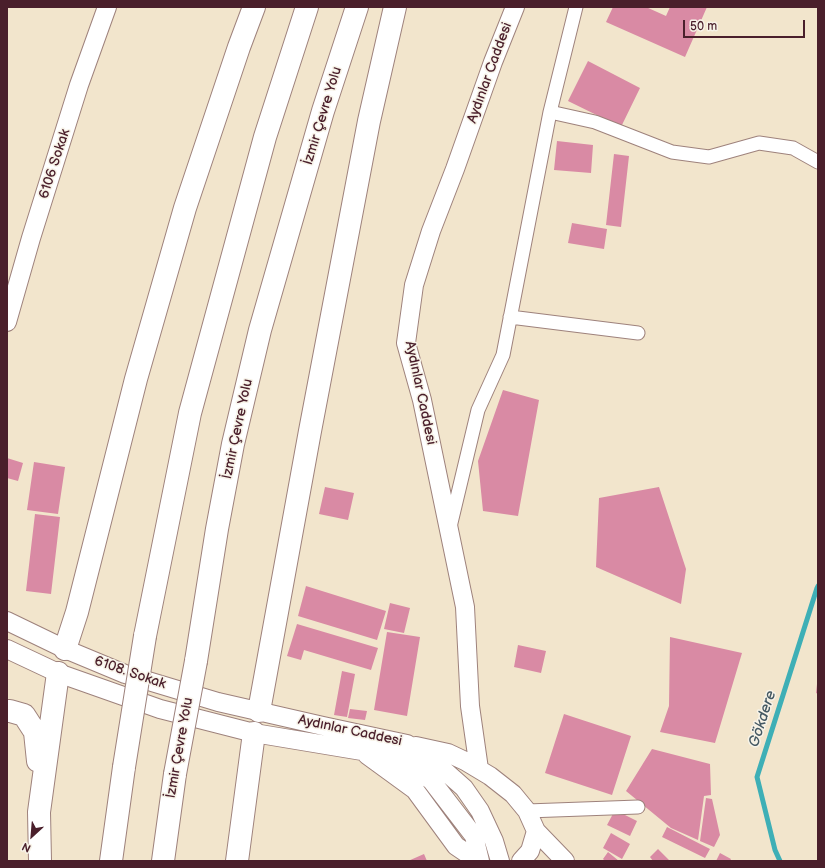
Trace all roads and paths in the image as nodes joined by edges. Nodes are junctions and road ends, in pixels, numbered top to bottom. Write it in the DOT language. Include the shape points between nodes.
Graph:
graph roads {
  1 [pos="107,7"];
  2 [pos="254,7"];
  3 [pos="307,7"];
  4 [pos="357,7"];
  5 [pos="396,7"];
  6 [pos="515,7"];
  7 [pos="576,7"];
  8 [pos="550,112"];
  9 [pos="818,162"];
  10 [pos="510,317"];
  11 [pos="7,322"];
  12 [pos="638,333"];
  13 [pos="449,531"];
  14 [pos="7,621"];
  15 [pos="7,649"];
  16 [pos="65,649"];
  17 [pos="58,673"];
  18 [pos="7,711"];
  19 [pos="259,711"];
  20 [pos="254,733"];
  21 [pos="407,744"];
  22 [pos="479,769"];
  23 [pos="638,807"];
  24 [pos="527,811"];
  25 [pos="39,812"];
  26 [pos="536,831"];
  27 [pos="40,861"];
  28 [pos="111,861"];
  29 [pos="162,861"];
  30 [pos="237,861"];
  31 [pos="479,861"];
  32 [pos="500,861"];
  33 [pos="521,861"];
  34 [pos="565,861"];
  1 -- 11 [label="street, 6106 Sokak" via="77,93"];
  2 -- 16 [label="highway" via="185,208 136,379"];
  3 -- 28 [label="highway, bridge" via="265,137 190,413 146,636"];
  4 -- 29 [label="highway, İzmir Çevre Yolu, bridge" via="258,338 233,444"];
  5 -- 19 [label="highway" via="369,121"];
  6 -- 13 [label="street, Aydınlar Caddesi" via="431,231 414,285 406,343 422,400"];
  7 -- 8 [label="street"];
  8 -- 9 [label="street" via="595,122 672,152 708,157 759,143 793,148"];
  8 -- 10 [label="street"];
  10 -- 12 [label="street"];
  10 -- 13 [label="street" via="503,355 478,410"];
  13 -- 22 [label="street, Aydınlar Caddesi" via="465,607 470,706"];
  14 -- 16 [label="street, 6108. Sokak"];
  15 -- 17 [label="street, 6108. Sokak"];
  16 -- 19 [label="street, 6108. Sokak" via="126,674 218,702"];
  17 -- 20 [label="street, 6108. Sokak" via="160,709"];
  17 -- 25 [label="highway"];
  18 -- 25 [label="highway" via="24,715 35,732"];
  19 -- 21 [label="street, Aydınlar Caddesi"];
  20 -- 30 [label="highway"];
  20 -- 31 [label="street, Aydınlar Caddesi" via="397,759 431,780 474,836"];
  21 -- 22 [label="street" via="448,753"];
  21 -- 32 [label="street, Aydınlar Caddesi" via="438,765 464,788 480,811"];
  22 -- 24 [label="street" via="513,794"];
  23 -- 24 [label="street"];
  24 -- 26 [label="street"];
  25 -- 27 [label="highway"];
  26 -- 33 [label="street" via="530,850"];
  26 -- 34 [label="street"];
}
